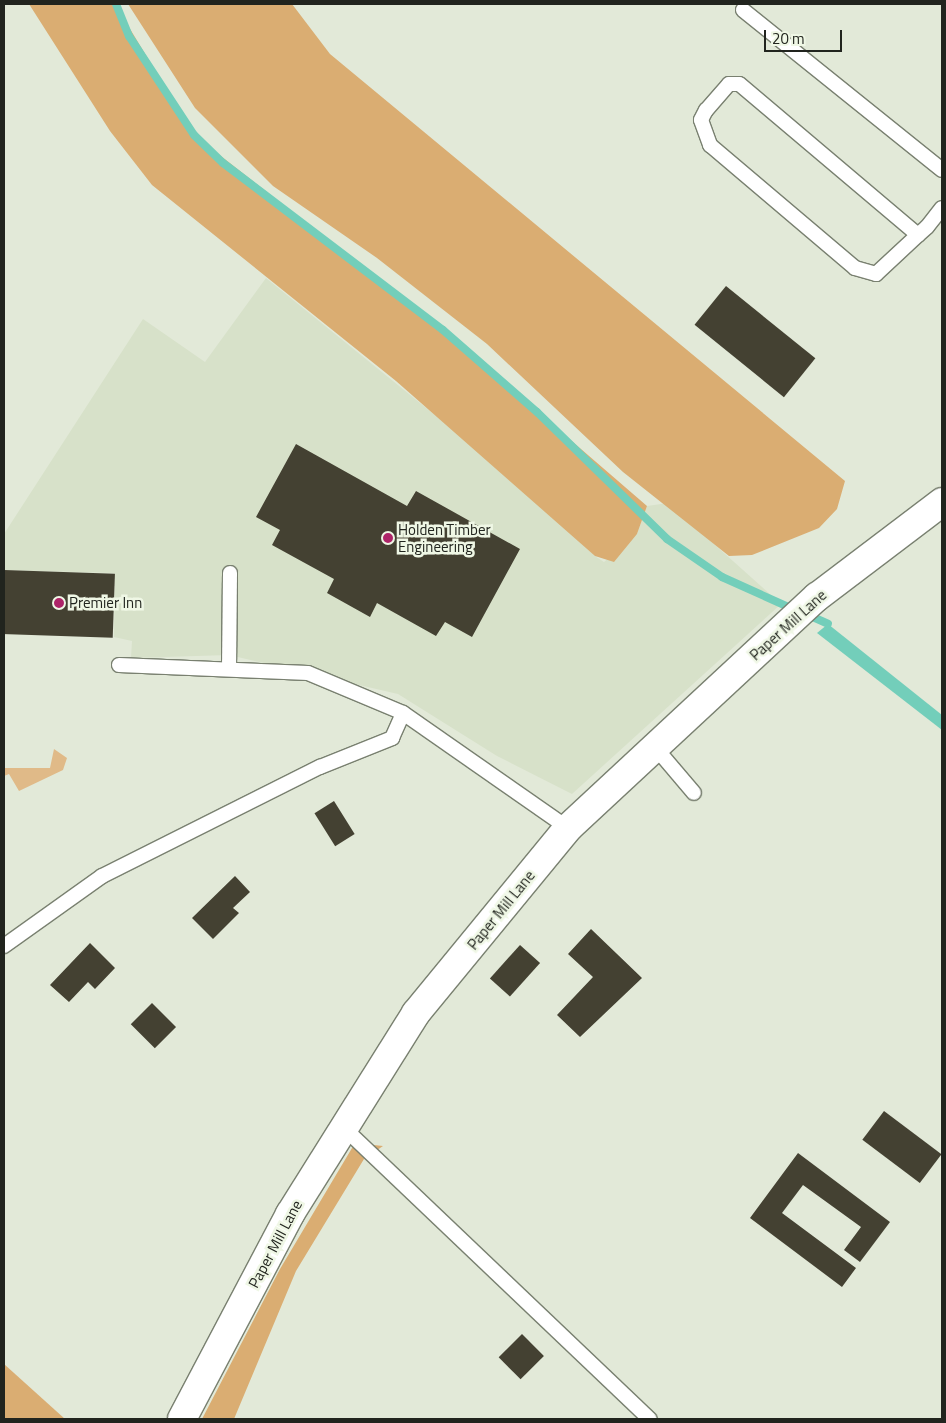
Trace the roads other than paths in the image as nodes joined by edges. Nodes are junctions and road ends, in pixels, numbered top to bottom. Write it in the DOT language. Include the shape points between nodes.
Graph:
graph roads {
  1 [pos="743,10"];
  2 [pos="942,170"];
  3 [pos="942,208"];
  4 [pos="918,235"];
  5 [pos="942,502"];
  6 [pos="230,573"];
  7 [pos="120,665"];
  8 [pos="229,669"];
  9 [pos="403,713"];
  10 [pos="655,747"];
  11 [pos="694,793"];
  12 [pos="568,828"];
  13 [pos="4,946"];
  14 [pos="344,1128"];
  15 [pos="182,1419"];
  16 [pos="650,1419"];
  1 -- 2 [label="lane"];
  3 -- 4 [label="lane"];
  4 -- 4 [label="lane" via="876,274 855,268 710,145 701,120 706,110 729,84 740,84"];
  5 -- 10 [label="street, Paper Mill Lane" via="817,597"];
  6 -- 8 [label="lane"];
  7 -- 8 [label="lane"];
  8 -- 9 [label="lane" via="308,673"];
  9 -- 12 [label="lane"];
  9 -- 13 [label="lane" via="392,738 320,767 102,876"];
  10 -- 11 [label="lane"];
  10 -- 12 [label="street, Paper Mill Lane"];
  12 -- 14 [label="street, Paper Mill Lane" via="416,1013"];
  14 -- 15 [label="street, Paper Mill Lane" via="290,1214"];
  14 -- 16 [label="lane"];
}
